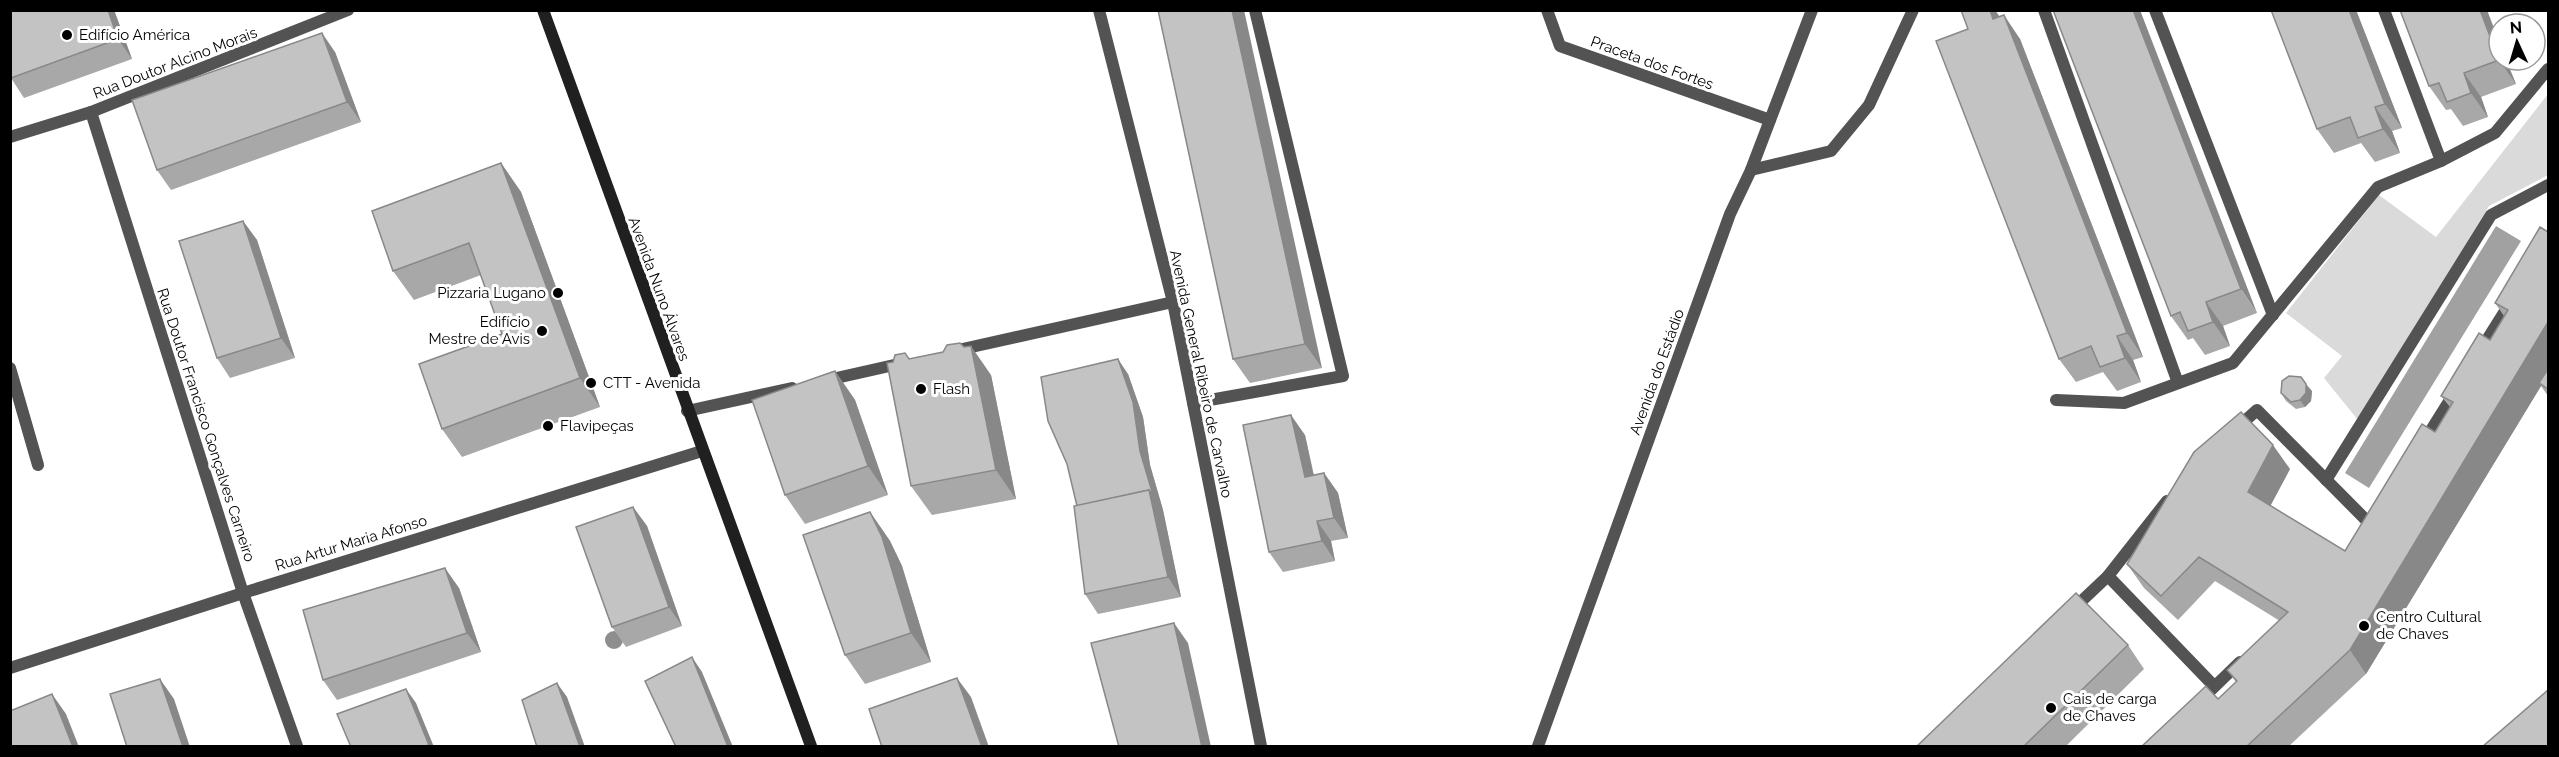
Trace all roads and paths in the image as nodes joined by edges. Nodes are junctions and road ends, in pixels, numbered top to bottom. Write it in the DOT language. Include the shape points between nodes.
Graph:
graph roads {
  1 [pos="348,10"];
  2 [pos="543,10"];
  3 [pos="1099,10"];
  4 [pos="1255,10"];
  5 [pos="1547,10"];
  6 [pos="1812,10"];
  7 [pos="1913,10"];
  8 [pos="2044,10"];
  9 [pos="2155,10"];
  10 [pos="2384,10"];
  11 [pos="2548,69"];
  12 [pos="90,112"];
  13 [pos="1770,120"];
  14 [pos="10,137"];
  15 [pos="2441,162"];
  16 [pos="1751,170"];
  17 [pos="2548,185"];
  18 [pos="2517,291"];
  19 [pos="1173,302"];
  20 [pos="2273,315"];
  21 [pos="942,354"];
  22 [pos="918,359"];
  23 [pos="2473,363"];
  24 [pos="10,368"];
  25 [pos="2178,383"];
  26 [pos="2460,383"];
  27 [pos="2056,400"];
  28 [pos="1193,403"];
  29 [pos="687,411"];
  30 [pos="2231,433"];
  31 [pos="702,451"];
  32 [pos="2416,454"];
  33 [pos="38,465"];
  34 [pos="2326,480"];
  35 [pos="2175,492"];
  36 [pos="2372,525"];
  37 [pos="2108,576"];
  38 [pos="243,593"];
  39 [pos="2066,617"];
  40 [pos="2248,654"];
  41 [pos="10,668"];
  42 [pos="2214,686"];
  43 [pos="2198,701"];
  44 [pos="297,747"];
  45 [pos="811,747"];
  46 [pos="1261,747"];
  47 [pos="1538,747"];
  1 -- 12 [label="street, Rua Doutor Alcino Morais"];
  2 -- 29 [label="main road, Avenida Nuno Álvares"];
  3 -- 19 [label="street, Avenida General Ribeiro de Carvalho"];
  4 -- 28 [label="street" via="1342,376"];
  5 -- 13 [label="street, Praceta dos Fortes" via="1560,46"];
  6 -- 13 [label="street, Avenida do Estádio"];
  7 -- 16 [label="street" via="1869,105 1831,151"];
  8 -- 25 [label="street"];
  9 -- 20 [label="street"];
  10 -- 15 [label="street"];
  11 -- 15 [label="street" via="2495,133"];
  12 -- 14 [label="street, Rua Doutor Alcino Morais"];
  12 -- 38 [label="street, Rua Doutor Francisco Gonçalves Carneiro"];
  13 -- 16 [label="street, Avenida do Estádio"];
  15 -- 20 [label="street" via="2378,187"];
  16 -- 47 [label="street, Avenida do Estádio" via="1730,214"];
  17 -- 34 [label="street" via="2491,215"];
  18 -- 23 [label="street"];
  19 -- 21 [label="street"];
  19 -- 28 [label="street, Avenida General Ribeiro de Carvalho"];
  20 -- 25 [label="street" via="2233,363"];
  22 -- 29 [label="street"];
  24 -- 33 [label="street"];
  25 -- 27 [label="street" via="2124,403"];
  26 -- 32 [label="street"];
  28 -- 46 [label="street, Avenida General Ribeiro de Carvalho"];
  29 -- 31 [label="main road, Avenida Nuno Álvares"];
  30 -- 34 [label="street" via="2257,410"];
  31 -- 38 [label="street, Rua Artur Maria Afonso"];
  31 -- 45 [label="main road, Avenida Nuno Álvares"];
  34 -- 36 [label="street"];
  35 -- 37 [label="street"];
  37 -- 39 [label="street"];
  37 -- 42 [label="street"];
  38 -- 41 [label="street, Rua Artur Maria Afonso"];
  38 -- 44 [label="street, Rua Doutor Francisco Gonçalves Carneiro"];
  40 -- 42 [label="street"];
  42 -- 43 [label="street"];
}
